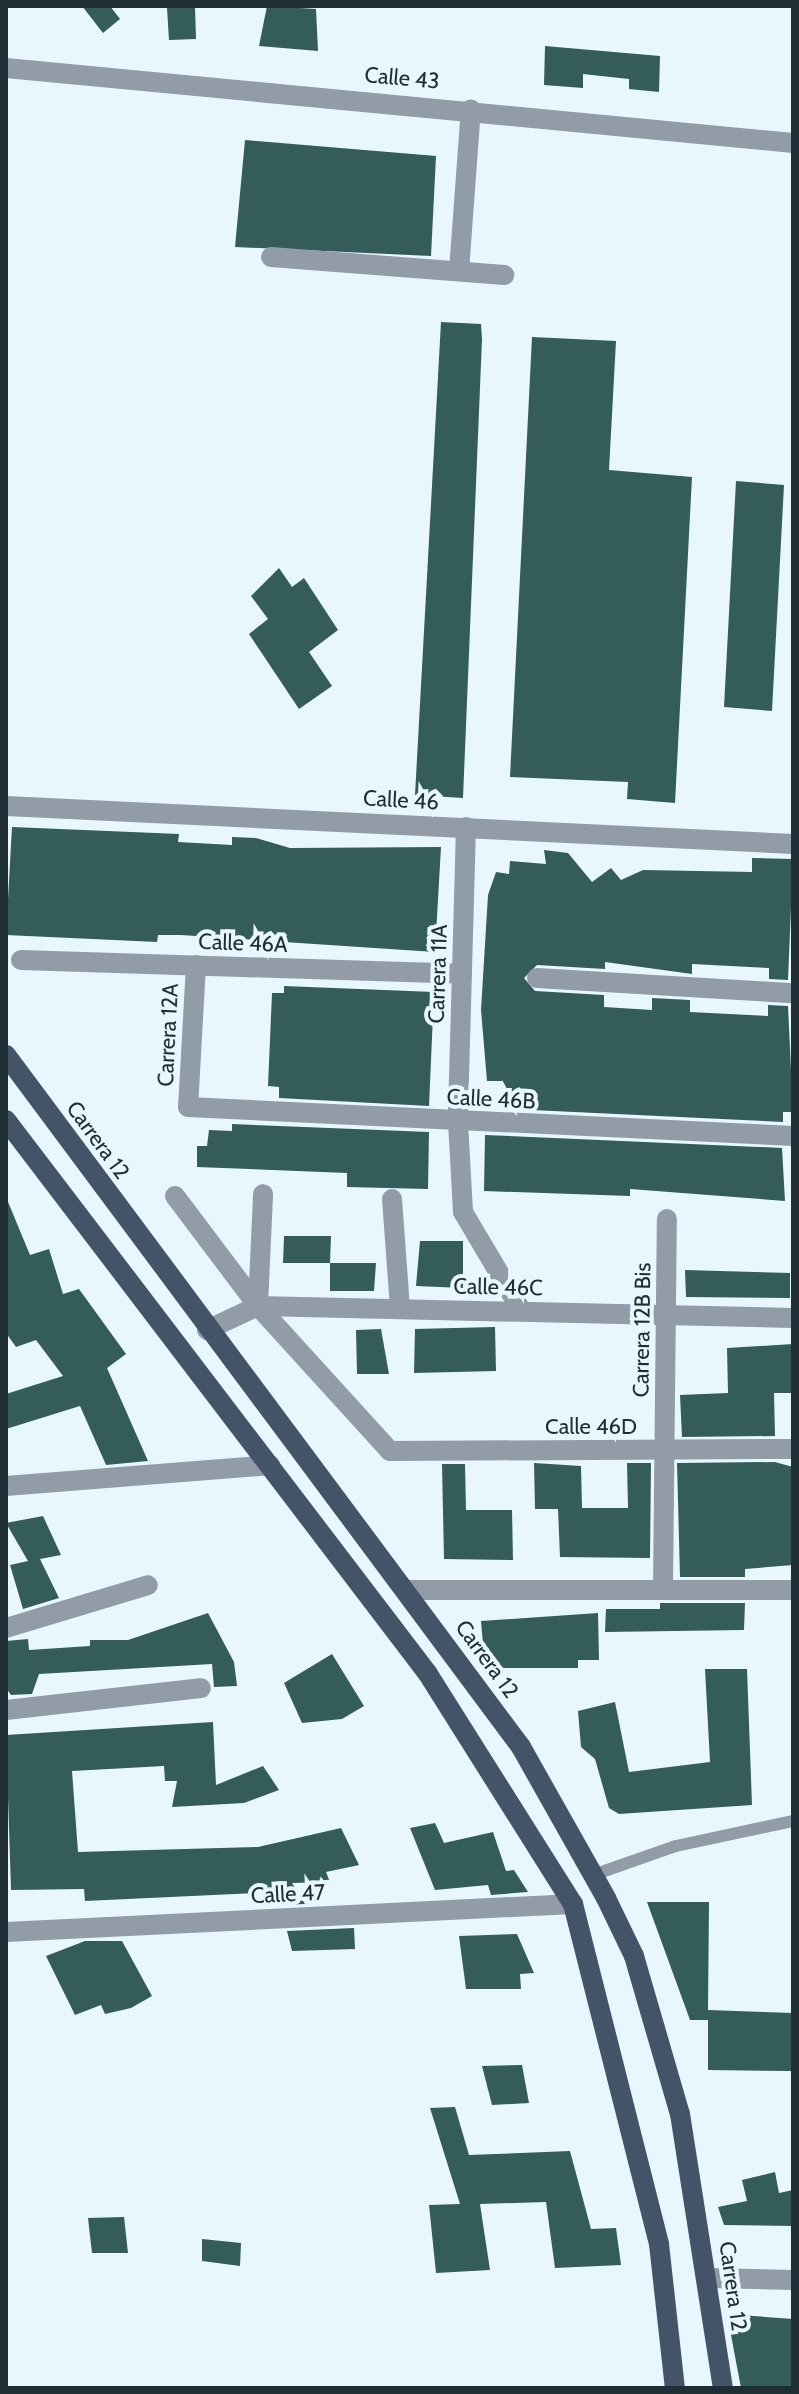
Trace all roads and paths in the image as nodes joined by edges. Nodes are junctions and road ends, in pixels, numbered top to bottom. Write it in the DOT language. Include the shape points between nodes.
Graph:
graph roads {
  1 [pos="6,68"];
  2 [pos="471,109"];
  3 [pos="793,143"];
  4 [pos="271,257"];
  5 [pos="459,271"];
  6 [pos="504,275"];
  7 [pos="6,806"];
  8 [pos="466,827"];
  9 [pos="793,844"];
  10 [pos="21,960"];
  11 [pos="196,965"];
  12 [pos="462,974"];
  13 [pos="537,978"];
  14 [pos="793,993"];
  15 [pos="6,1055"];
  16 [pos="188,1107"];
  17 [pos="6,1120"];
  18 [pos="458,1122"];
  19 [pos="793,1136"];
  20 [pos="263,1194"];
  21 [pos="175,1196"];
  22 [pos="392,1199"];
  23 [pos="667,1219"];
  24 [pos="258,1306"];
  25 [pos="400,1309"];
  26 [pos="521,1310"];
  27 [pos="669,1318"];
  28 [pos="793,1318"];
  29 [pos="207,1330"];
  30 [pos="793,1449"];
  31 [pos="661,1450"];
  32 [pos="270,1465"];
  33 [pos="6,1486"];
  34 [pos="148,1585"];
  35 [pos="663,1587"];
  36 [pos="407,1590"];
  37 [pos="793,1590"];
  38 [pos="6,1628"];
  39 [pos="201,1688"];
  40 [pos="6,1710"];
  41 [pos="793,1821"];
  42 [pos="593,1875"];
  43 [pos="573,1904"];
  44 [pos="6,1932"];
  45 [pos="709,2278"];
  46 [pos="793,2280"];
  47 [pos="675,2388"];
  48 [pos="723,2388"];
  1 -- 2 [label="street, Calle 43"];
  2 -- 3 [label="street, Calle 43"];
  2 -- 5 [label="street"];
  4 -- 5 [label="street"];
  5 -- 6 [label="street"];
  7 -- 8 [label="street, Calle 46"];
  8 -- 9 [label="street, Calle 46"];
  8 -- 12 [label="street, Carrera 11A"];
  10 -- 11 [label="street, Calle 46A"];
  11 -- 12 [label="street, Calle 46A"];
  11 -- 16 [label="street, Carrera 12A"];
  12 -- 18 [label="street, Carrera 11A"];
  13 -- 14 [label="street"];
  15 -- 29 [label="main road, Carrera 12"];
  16 -- 18 [label="street, Calle 46B"];
  17 -- 32 [label="main road"];
  18 -- 19 [label="street, Calle 46B"];
  18 -- 26 [label="street, Carrera 11A" via="463,1212"];
  20 -- 24 [label="street"];
  21 -- 24 [label="street"];
  22 -- 25 [label="street"];
  23 -- 27 [label="street, Carrera 12B Bis"];
  24 -- 25 [label="street, Calle 46C"];
  24 -- 29 [label="street, Calle 46C"];
  24 -- 31 [label="street, Calle 46D" via="390,1451"];
  25 -- 26 [label="street, Calle 46C"];
  26 -- 27 [label="street, Calle 46C"];
  27 -- 28 [label="street, Calle 46C"];
  27 -- 31 [label="street, Carrera 12B Bis"];
  29 -- 36 [label="main road, Carrera 12"];
  30 -- 31 [label="street, Calle 46D"];
  31 -- 35 [label="street, Carrera 12B Bis"];
  32 -- 33 [label="street"];
  32 -- 43 [label="main road" via="428,1674"];
  34 -- 38 [label="street"];
  35 -- 36 [label="street"];
  35 -- 37 [label="street"];
  36 -- 42 [label="main road, Carrera 12" via="521,1747"];
  39 -- 40 [label="street"];
  41 -- 42 [label="lane" via="676,1846"];
  42 -- 45 [label="main road, Carrera 12" via="634,1956 680,2114"];
  43 -- 44 [label="street, Calle 47"];
  43 -- 47 [label="main road" via="659,2244"];
  45 -- 46 [label="street"];
  45 -- 48 [label="main road, Carrera 12"];
}
